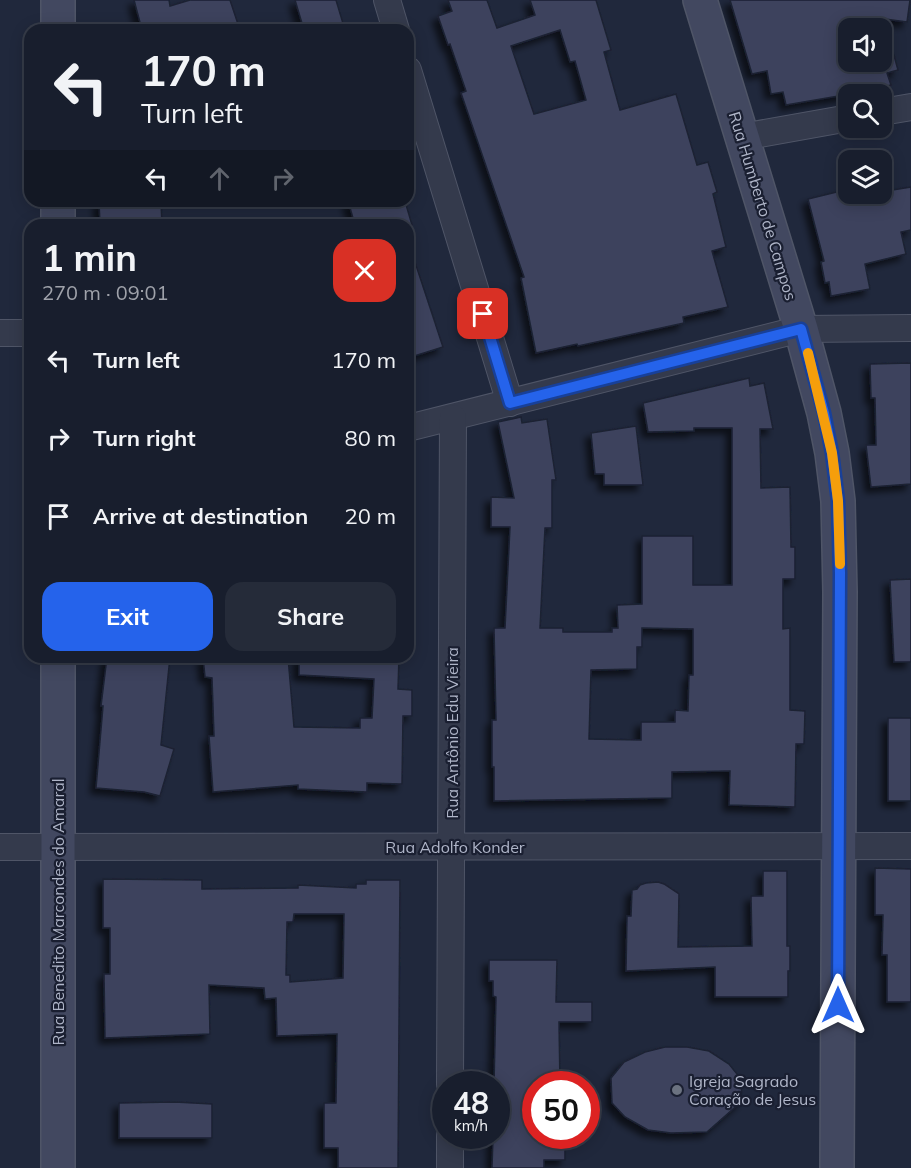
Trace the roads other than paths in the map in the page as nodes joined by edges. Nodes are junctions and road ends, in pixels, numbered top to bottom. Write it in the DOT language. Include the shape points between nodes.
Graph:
graph roads {
  1 [pos="58,0"];
  2 [pos="387,0"];
  3 [pos="700,0"];
  4 [pos="58,24"];
  5 [pos="394,24"];
  6 [pos="414,90"];
  7 [pos="911,107"];
  8 [pos="892,110"];
  9 [pos="838,120"];
  10 [pos="742,136"];
  11 [pos="911,328"];
  12 [pos="801,329"];
  13 [pos="0,333"];
  14 [pos="24,333"];
  15 [pos="510,403"];
  16 [pos="453,418"];
  17 [pos="414,427"];
  18 [pos="58,663"];
  19 [pos="839,846"];
  20 [pos="911,846"];
  21 [pos="451,847"];
  22 [pos="0,848"];
  23 [pos="58,848"];
  24 [pos="450,1071"];
  25 [pos="450,1149"];
  26 [pos="58,1168"];
  27 [pos="450,1168"];
  28 [pos="837,1168"];
  1 -- 4 [label="main road"];
  2 -- 5 [label="street"];
  3 -- 10 [label="main road, Rua Humberto de Campos"];
  6 -- 15 [label="street"];
  7 -- 8 [label="street"];
  9 -- 10 [label="street"];
  10 -- 12 [label="main road, Rua Humberto de Campos"];
  11 -- 12 [label="street"];
  12 -- 15 [label="street"];
  12 -- 19 [label="main road, Rua Humberto de Campos" via="824,413 838,501"];
  13 -- 14 [label="street"];
  15 -- 16 [label="street"];
  16 -- 17 [label="street"];
  16 -- 21 [label="street, Rua Antônio Edu Vieira"];
  18 -- 23 [label="main road, Rua Benedito Marcondes do Amaral"];
  19 -- 20 [label="street, Rua Adolfo Konder"];
  19 -- 21 [label="street, Rua Adolfo Konder"];
  19 -- 28 [label="main road, Rua Humberto de Campos"];
  21 -- 23 [label="street, Rua Adolfo Konder"];
  21 -- 24 [label="street, Rua Antônio Edu Vieira"];
  22 -- 23 [label="street, Rua Adolfo Konder"];
  23 -- 26 [label="main road, Rua Benedito Marcondes do Amaral"];
  25 -- 27 [label="street"];
}
